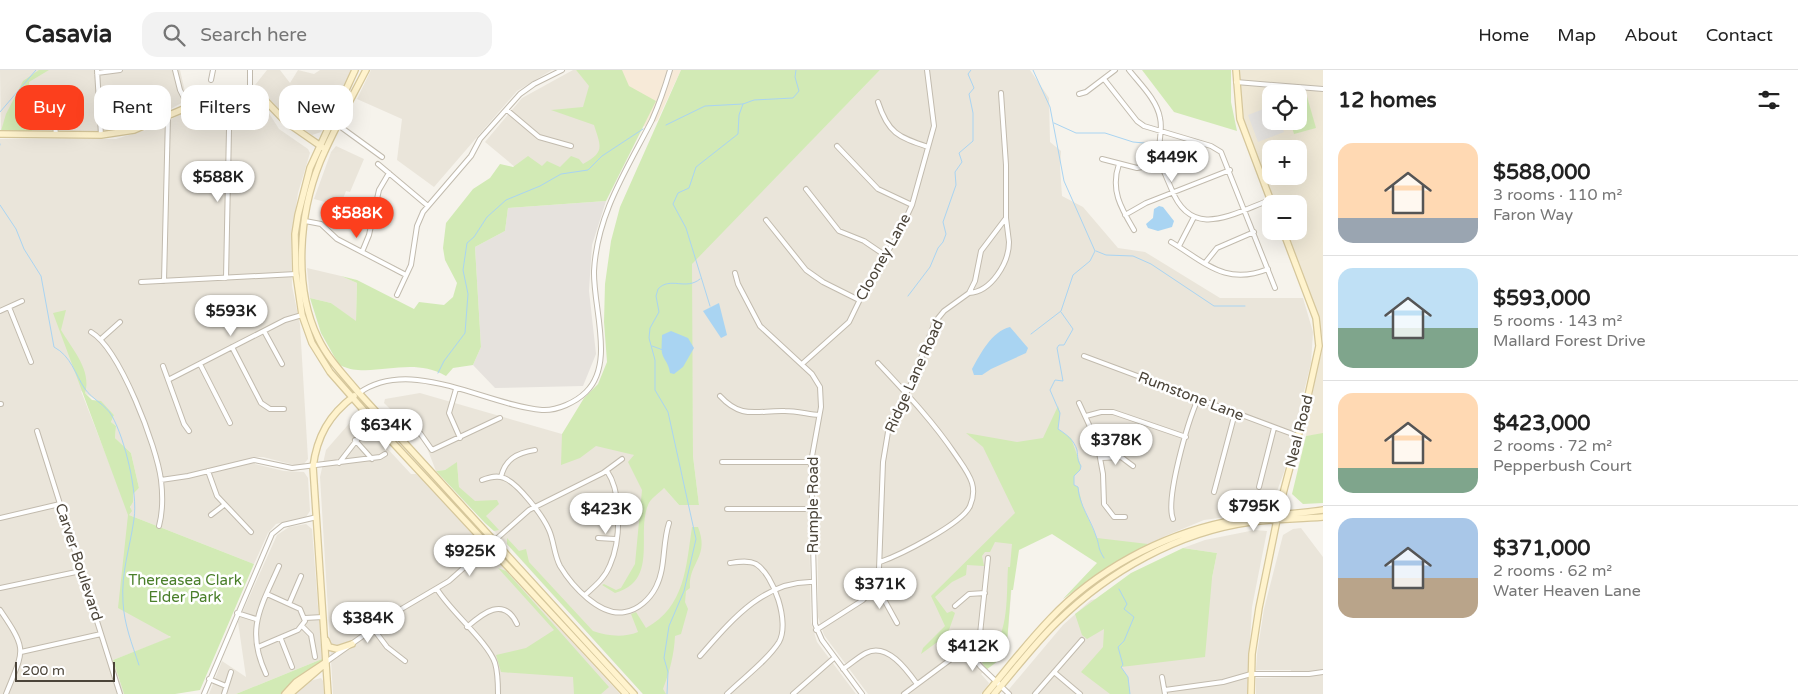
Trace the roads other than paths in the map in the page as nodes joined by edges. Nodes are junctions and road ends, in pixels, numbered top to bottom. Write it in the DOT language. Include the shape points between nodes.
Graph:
graph roads {
  1 [pos="120,70"];
  2 [pos="175,70"];
  3 [pos="213,70"];
  4 [pos="250,70"];
  5 [pos="355,70"];
  6 [pos="366,70"];
  7 [pos="562,70"];
  8 [pos="670,70"];
  9 [pos="927,70"];
  10 [pos="1116,70"];
  11 [pos="1129,70"];
  12 [pos="1236,70"];
  13 [pos="97,71"];
  14 [pos="1104,78"];
  15 [pos="211,80"];
  16 [pos="1236,82"];
  17 [pos="250,85"];
  18 [pos="1323,88"];
  19 [pos="181,92"];
  20 [pos="1001,93"];
  21 [pos="1079,94"];
  22 [pos="353,96"];
  23 [pos="878,102"];
  24 [pos="269,104"];
  25 [pos="507,110"];
  26 [pos="56,130"];
  27 [pos="134,130"];
  28 [pos="168,130"];
  29 [pos="229,130"];
  30 [pos="336,130"];
  31 [pos="345,130"];
  32 [pos="1161,131"];
  33 [pos="0,134"];
  34 [pos="56,135"];
  35 [pos="101,135"];
  36 [pos="320,145"];
  37 [pos="571,146"];
  38 [pos="836,146"];
  39 [pos="928,147"];
  40 [pos="326,149"];
  41 [pos="382,157"];
  42 [pos="1102,159"];
  43 [pos="1161,163"];
  44 [pos="378,164"];
  45 [pos="1119,164"];
  46 [pos="1230,170"];
  47 [pos="389,173"];
  48 [pos="806,189"];
  49 [pos="1172,193"];
  50 [pos="1268,195"];
  51 [pos="912,205"];
  52 [pos="1262,205"];
  53 [pos="428,206"];
  54 [pos="1245,210"];
  55 [pos="1125,215"];
  56 [pos="1006,218"];
  57 [pos="1194,218"];
  58 [pos="305,220"];
  59 [pos="766,220"];
  60 [pos="1007,230"];
  61 [pos="1134,230"];
  62 [pos="995,231"];
  63 [pos="1254,232"];
  64 [pos="1286,240"];
  65 [pos="1171,242"];
  66 [pos="1179,246"];
  67 [pos="362,252"];
  68 [pos="886,256"];
  69 [pos="1206,263"];
  70 [pos="1268,269"];
  71 [pos="735,273"];
  72 [pos="296,274"];
  73 [pos="406,275"];
  74 [pos="226,278"];
  75 [pos="164,281"];
  76 [pos="975,281"];
  77 [pos="141,282"];
  78 [pos="983,288"];
  79 [pos="1275,288"];
  80 [pos="969,293"];
  81 [pos="397,295"];
  82 [pos="859,300"];
  83 [pos="22,301"];
  84 [pos="9,307"];
  85 [pos="0,311"];
  86 [pos="302,315"];
  87 [pos="120,322"];
  88 [pos="264,331"];
  89 [pos="91,332"];
  90 [pos="101,339"];
  91 [pos="232,347"];
  92 [pos="1084,356"];
  93 [pos="31,362"];
  94 [pos="878,363"];
  95 [pos="200,364"];
  96 [pos="282,364"];
  97 [pos="802,364"];
  98 [pos="163,366"];
  99 [pos="168,380"];
  100 [pos="456,389"];
  101 [pos="359,393"];
  102 [pos="906,394"];
  103 [pos="720,396"];
  104 [pos="352,398"];
  105 [pos="1198,399"];
  106 [pos="1079,403"];
  107 [pos="284,409"];
  108 [pos="1235,413"];
  109 [pos="819,415"];
  110 [pos="1086,416"];
  111 [pos="500,418"];
  112 [pos="403,419"];
  113 [pos="230,423"];
  114 [pos="1274,428"];
  115 [pos="37,431"];
  116 [pos="189,431"];
  117 [pos="363,432"];
  118 [pos="1298,436"];
  119 [pos="1186,437"];
  120 [pos="460,438"];
  121 [pos="355,440"];
  122 [pos="534,450"];
  123 [pos="385,454"];
  124 [pos="372,458"];
  125 [pos="1101,458"];
  126 [pos="622,459"];
  127 [pos="722,462"];
  128 [pos="811,462"];
  129 [pos="339,463"];
  130 [pos="1133,466"];
  131 [pos="313,467"];
  132 [pos="208,471"];
  133 [pos="607,471"];
  134 [pos="501,477"];
  135 [pos="161,480"];
  136 [pos="482,480"];
  137 [pos="1259,487"];
  138 [pos="1214,492"];
  139 [pos="60,504"];
  140 [pos="224,504"];
  141 [pos="534,507"];
  142 [pos="726,509"];
  143 [pos="812,509"];
  144 [pos="1323,510"];
  145 [pos="210,515"];
  146 [pos="317,517"];
  147 [pos="1124,517"];
  148 [pos="1278,517"];
  149 [pos="1323,517"];
  150 [pos="0,518"];
  151 [pos="1173,520"];
  152 [pos="669,523"];
  153 [pos="158,526"];
  154 [pos="251,532"];
  155 [pos="598,538"];
  156 [pos="615,539"];
  157 [pos="496,540"];
  158 [pos="490,546"];
  159 [pos="988,558"];
  160 [pos="880,562"];
  161 [pos="730,563"];
  162 [pos="279,566"];
  163 [pos="81,571"];
  164 [pos="301,576"];
  165 [pos="814,582"];
  166 [pos="876,585"];
  167 [pos="0,588"];
  168 [pos="437,589"];
  169 [pos="773,589"];
  170 [pos="985,593"];
  171 [pos="267,594"];
  172 [pos="585,595"];
  173 [pos="289,604"];
  174 [pos="955,606"];
  175 [pos="0,610"];
  176 [pos="237,613"];
  177 [pos="363,615"];
  178 [pos="324,617"];
  179 [pos="305,618"];
  180 [pos="256,619"];
  181 [pos="897,623"];
  182 [pos="517,624"];
  183 [pos="302,626"];
  184 [pos="467,626"];
  185 [pos="373,629"];
  186 [pos="816,630"];
  187 [pos="101,634"];
  188 [pos="324,635"];
  189 [pos="281,639"];
  190 [pos="1082,640"];
  191 [pos="352,644"];
  192 [pos="258,647"];
  193 [pos="966,648"];
  194 [pos="21,652"];
  195 [pos="700,656"];
  196 [pos="316,657"];
  197 [pos="834,658"];
  198 [pos="405,661"];
  199 [pos="326,662"];
  200 [pos="292,667"];
  201 [pos="843,669"];
  202 [pos="231,672"];
  203 [pos="1054,672"];
  204 [pos="1323,672"];
  205 [pos="266,674"];
  206 [pos="1251,674"];
  207 [pos="312,676"];
  208 [pos="327,677"];
  209 [pos="1162,677"];
  210 [pos="209,678"];
  211 [pos="917,684"];
  212 [pos="999,684"];
  213 [pos="226,686"];
  214 [pos="1165,692"];
  215 [pos="6,694"];
  216 [pos="120,694"];
  217 [pos="204,694"];
  218 [pos="224,694"];
  219 [pos="285,694"];
  220 [pos="290,694"];
  221 [pos="328,694"];
  222 [pos="498,694"];
  223 [pos="626,694"];
  224 [pos="634,694"];
  225 [pos="727,694"];
  226 [pos="793,694"];
  227 [pos="862,694"];
  228 [pos="904,694"];
  229 [pos="986,694"];
  230 [pos="994,694"];
  231 [pos="1009,694"];
  232 [pos="1035,694"];
  233 [pos="1080,694"];
  234 [pos="1251,694"];
  1 -- 13 [label="street"];
  2 -- 19 [label="street"];
  3 -- 15 [label="street"];
  4 -- 17 [label="street"];
  5 -- 36 [label="main road"];
  6 -- 22 [label="main road"];
  7 -- 25 [label="street" via="528,87"];
  8 -- 100 [label="street" via="652,119 604,217 594,271 602,359 587,391 568,405 543,410"];
  9 -- 39 [label="street, Clooney Lane" via="934,126"];
  10 -- 14 [label="street"];
  11 -- 32 [label="street" via="1158,108"];
  12 -- 16 [label="main road"];
  13 -- 35 [label="street"];
  14 -- 21 [label="street"];
  14 -- 32 [label="street" via="1137,121"];
  16 -- 18 [label="street"];
  16 -- 50 [label="main road" via="1242,125"];
  20 -- 56 [label="street, Ridge Lane Road"];
  23 -- 39 [label="street" via="885,122 894,133"];
  24 -- 36 [label="main road" via="286,122"];
  25 -- 37 [label="street" via="540,137"];
  25 -- 53 [label="street"];
  26 -- 34 [label="street"];
  27 -- 35 [label="main road"];
  28 -- 75 [label="street"];
  29 -- 74 [label="street"];
  30 -- 40 [label="main road"];
  31 -- 41 [label="street"];
  32 -- 43 [label="street"];
  32 -- 46 [label="street" via="1216,148"];
  33 -- 34 [label="main road"];
  34 -- 35 [label="main road"];
  36 -- 40 [label="main road"];
  36 -- 72 [label="main road" via="299,206 295,234"];
  38 -- 51 [label="street" via="878,189"];
  39 -- 51 [label="street, Clooney Lane"];
  40 -- 58 [label="main road" via="317,170"];
  42 -- 45 [label="street"];
  43 -- 45 [label="street" via="1137,168"];
  43 -- 49 [label="street"];
  44 -- 47 [label="street"];
  45 -- 55 [label="street" via="1115,180 1116,199"];
  46 -- 49 [label="street"];
  46 -- 54 [label="street"];
  47 -- 53 [label="street"];
  47 -- 67 [label="street" via="376,197 369,235"];
  48 -- 68 [label="street" via="839,231"];
  49 -- 55 [label="street"];
  49 -- 57 [label="street" via="1180,207"];
  51 -- 68 [label="street, Clooney Lane"];
  52 -- 54 [label="street"];
  53 -- 73 [label="street" via="419,218 412,260"];
  54 -- 57 [label="street" via="1216,220"];
  54 -- 63 [label="street"];
  55 -- 61 [label="street"];
  56 -- 60 [label="street, Ridge Lane Road"];
  56 -- 62 [label="street, Ridge Lane Road"];
  57 -- 66 [label="street"];
  58 -- 67 [label="street" via="321,224 337,239"];
  58 -- 101 [label="main road" via="302,266 312,321 329,357"];
  59 -- 82 [label="street" via="806,270"];
  60 -- 62 [label="street"];
  60 -- 78 [label="street, Ridge Lane Road" via="1009,243 1002,267"];
  62 -- 76 [label="street, Ridge Lane Road" via="980,251"];
  63 -- 69 [label="street" via="1217,248"];
  63 -- 70 [label="street"];
  64 -- 118 [label="main road, Neal Road" via="1319,334 1316,363"];
  65 -- 66 [label="street"];
  66 -- 69 [label="street"];
  67 -- 73 [label="street"];
  68 -- 82 [label="street, Clooney Lane"];
  69 -- 70 [label="street" via="1227,275 1248,276"];
  70 -- 79 [label="street"];
  71 -- 97 [label="street, Rumple Road" via="760,326"];
  72 -- 74 [label="street"];
  72 -- 86 [label="main road"];
  73 -- 81 [label="street"];
  74 -- 75 [label="street"];
  75 -- 77 [label="street"];
  76 -- 78 [label="street"];
  76 -- 80 [label="street, Ridge Lane Road"];
  78 -- 80 [label="street, Ridge Lane Road"];
  80 -- 102 [label="street, Ridge Lane Road" via="944,311 935,322"];
  82 -- 97 [label="street, Clooney Lane" via="846,325"];
  83 -- 84 [label="street"];
  84 -- 85 [label="street"];
  84 -- 93 [label="street"];
  86 -- 88 [label="street"];
  86 -- 104 [label="main road" via="319,357"];
  87 -- 90 [label="street"];
  88 -- 91 [label="street"];
  88 -- 96 [label="street"];
  89 -- 90 [label="street"];
  90 -- 135 [label="street" via="116,361 135,401"];
  91 -- 95 [label="street"];
  91 -- 107 [label="street" via="261,403 270,409"];
  92 -- 105 [label="street, Rumstone Lane"];
  94 -- 102 [label="street"];
  95 -- 99 [label="street"];
  95 -- 113 [label="street"];
  97 -- 109 [label="street, Rumple Road" via="820,387"];
  98 -- 99 [label="street"];
  99 -- 116 [label="street"];
  100 -- 101 [label="street" via="402,379 376,383"];
  100 -- 120 [label="street" via="449,413"];
  101 -- 104 [label="main road"];
  101 -- 157 [label="main road"];
  102 -- 160 [label="street, Ridge Lane Road" via="891,422 885,442"];
  102 -- 160 [label="street" via="927,416 963,466 972,483 972,499 966,512 950,525"];
  103 -- 109 [label="street" via="732,407 750,413 784,411"];
  104 -- 131 [label="main road" via="333,415 322,431"];
  104 -- 158 [label="main road"];
  105 -- 108 [label="street, Rumstone Lane"];
  105 -- 119 [label="street"];
  106 -- 110 [label="street"];
  108 -- 114 [label="street, Rumstone Lane"];
  108 -- 138 [label="street"];
  109 -- 128 [label="street, Rumple Road"];
  110 -- 119 [label="street" via="1113,412"];
  110 -- 125 [label="street"];
  111 -- 120 [label="street"];
  112 -- 120 [label="street" via="420,433 432,450"];
  114 -- 118 [label="street, Rumstone Lane"];
  114 -- 137 [label="street"];
  115 -- 139 [label="street, Carver Boulevard"];
  117 -- 121 [label="street"];
  118 -- 148 [label="main road, Neal Road"];
  119 -- 151 [label="street" via="1170,504"];
  121 -- 124 [label="street"];
  121 -- 129 [label="street"];
  122 -- 134 [label="street" via="514,456 506,464"];
  123 -- 124 [label="street"];
  124 -- 129 [label="street"];
  125 -- 130 [label="street" via="1121,457"];
  125 -- 147 [label="street" via="1105,508 1114,517"];
  126 -- 133 [label="street"];
  127 -- 128 [label="street"];
  128 -- 143 [label="street, Rumple Road"];
  129 -- 131 [label="street"];
  131 -- 132 [label="street" via="287,468 254,460"];
  131 -- 146 [label="main road"];
  132 -- 135 [label="street"];
  132 -- 140 [label="street" via="213,490"];
  133 -- 141 [label="street"];
  133 -- 156 [label="street" via="618,499"];
  134 -- 136 [label="street"];
  134 -- 141 [label="street" via="513,483"];
  135 -- 153 [label="street" via="163,503"];
  139 -- 150 [label="street"];
  139 -- 163 [label="street, Carver Boulevard"];
  140 -- 145 [label="street"];
  140 -- 154 [label="street"];
  141 -- 157 [label="street"];
  141 -- 172 [label="street" via="549,530 561,568"];
  142 -- 143 [label="street"];
  143 -- 165 [label="street, Rumple Road"];
  144 -- 148 [label="main road"];
  146 -- 176 [label="street" via="288,523 275,530"];
  146 -- 178 [label="main road"];
  148 -- 149 [label="main road"];
  148 -- 206 [label="main road, Neal Road" via="1254,634"];
  148 -- 212 [label="main road" via="1238,519 1198,529 1144,550 1121,563 1060,609"];
  152 -- 172 [label="street" via="659,579 645,602 630,611 613,613 595,606"];
  155 -- 156 [label="street"];
  156 -- 172 [label="street" via="610,566 600,582"];
  157 -- 158 [label="street"];
  157 -- 224 [label="main road"];
  158 -- 168 [label="street"];
  158 -- 223 [label="main road"];
  159 -- 170 [label="street"];
  160 -- 166 [label="street, Ridge Lane Road"];
  161 -- 169 [label="street" via="758,565"];
  162 -- 171 [label="street"];
  163 -- 167 [label="street"];
  163 -- 187 [label="street, Carver Boulevard"];
  164 -- 173 [label="street"];
  165 -- 169 [label="street" via="799,582"];
  165 -- 186 [label="street, Rumple Road"];
  166 -- 181 [label="street"];
  166 -- 186 [label="street" via="864,600"];
  168 -- 184 [label="street"];
  168 -- 185 [label="street"];
  169 -- 195 [label="street" via="760,597"];
  169 -- 225 [label="street" via="784,617 782,637"];
  170 -- 174 [label="street" via="969,594"];
  170 -- 193 [label="street" via="982,630"];
  171 -- 173 [label="street"];
  171 -- 180 [label="street"];
  173 -- 179 [label="street" via="300,609"];
  175 -- 194 [label="street" via="18,637"];
  176 -- 180 [label="street"];
  176 -- 210 [label="street"];
  177 -- 185 [label="street"];
  178 -- 179 [label="street"];
  178 -- 188 [label="main road"];
  179 -- 183 [label="street"];
  180 -- 192 [label="street"];
  182 -- 184 [label="street" via="511,614 497,609 484,613"];
  183 -- 189 [label="street"];
  183 -- 196 [label="street" via="311,635"];
  184 -- 222 [label="street" via="493,658"];
  185 -- 191 [label="street"];
  185 -- 198 [label="street" via="387,647"];
  186 -- 197 [label="street"];
  187 -- 194 [label="street"];
  187 -- 216 [label="street, Carver Boulevard"];
  188 -- 191 [label="main road" via="331,648"];
  188 -- 199 [label="main road"];
  189 -- 192 [label="street"];
  189 -- 200 [label="street"];
  190 -- 203 [label="street"];
  191 -- 199 [label="street"];
  192 -- 205 [label="street"];
  193 -- 211 [label="street"];
  193 -- 212 [label="street"];
  194 -- 215 [label="street"];
  197 -- 201 [label="street"];
  197 -- 226 [label="street"];
  199 -- 207 [label="main road"];
  199 -- 208 [label="main road"];
  199 -- 219 [label="main road" via="296,682"];
  201 -- 211 [label="street" via="875,650 902,665"];
  201 -- 227 [label="street"];
  202 -- 213 [label="street"];
  203 -- 232 [label="street"];
  203 -- 233 [label="street"];
  204 -- 206 [label="street"];
  206 -- 214 [label="street"];
  206 -- 234 [label="main road, Neal Road"];
  207 -- 208 [label="main road" via="320,674"];
  207 -- 220 [label="main road"];
  208 -- 221 [label="main road"];
  209 -- 214 [label="street"];
  210 -- 213 [label="street"];
  210 -- 217 [label="street"];
  211 -- 228 [label="street"];
  212 -- 229 [label="main road"];
  212 -- 230 [label="main road"];
  212 -- 231 [label="street"];
  213 -- 218 [label="street"];
}
